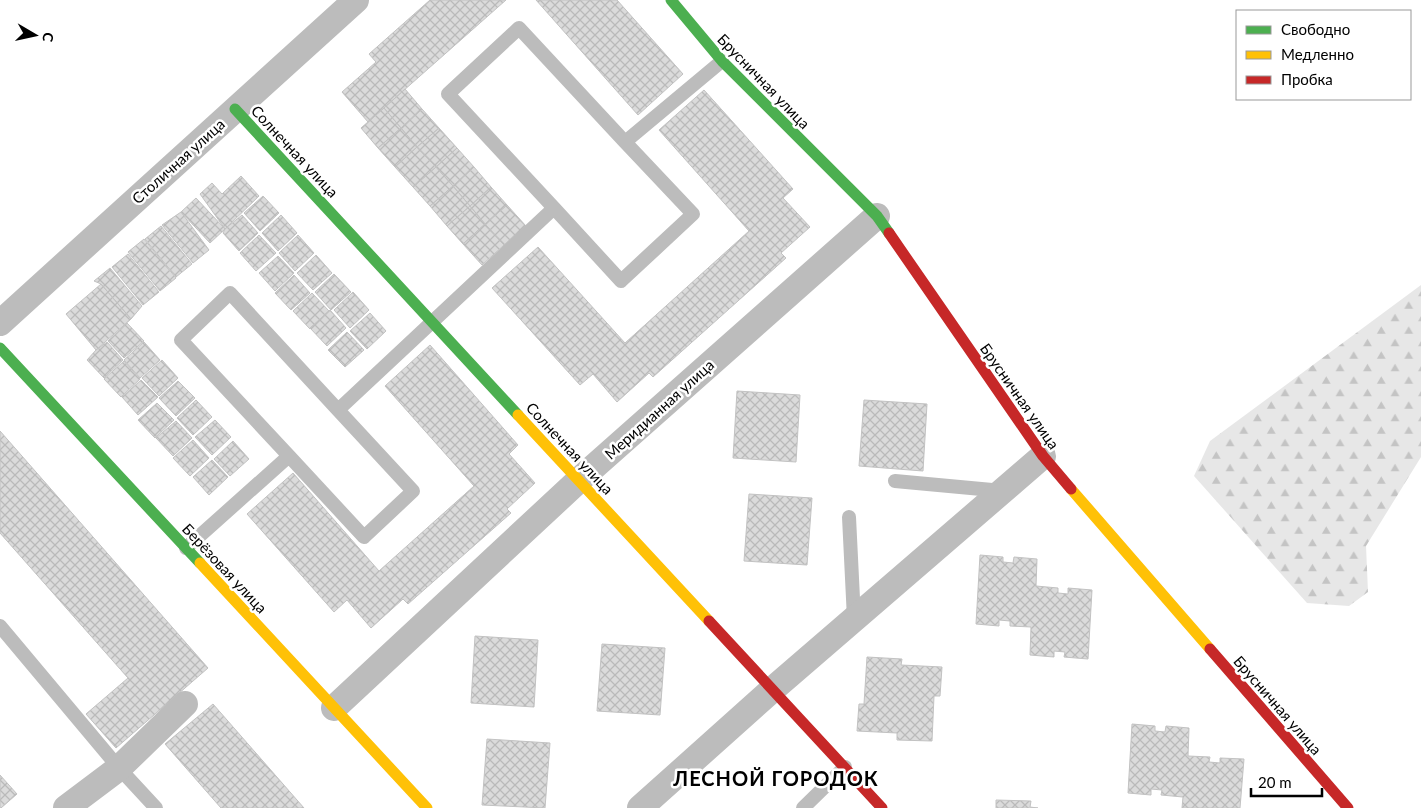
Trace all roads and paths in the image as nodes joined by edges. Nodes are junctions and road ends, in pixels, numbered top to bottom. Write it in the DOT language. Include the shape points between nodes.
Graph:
graph roads {
  1 [pos="356,0"];
  2 [pos="671,0"];
  3 [pos="722,61"];
  4 [pos="235,109"];
  5 [pos="625,142"];
  6 [pos="554,208"];
  7 [pos="877,216"];
  8 [pos="433,322"];
  9 [pos="0,323"];
  10 [pos="0,348"];
  11 [pos="338,410"];
  12 [pos="289,456"];
  13 [pos="1043,456"];
  14 [pos="579,480"];
  15 [pos="895,481"];
  16 [pos="1003,491"];
  17 [pos="849,517"];
  18 [pos="186,548"];
  19 [pos="854,619"];
  20 [pos="0,626"];
  21 [pos="773,689"];
  22 [pos="185,704"];
  23 [pos="334,708"];
  24 [pos="119,768"];
  25 [pos="845,768"];
  26 [pos="1343,806"];
  27 [pos="66,808"];
  28 [pos="156,808"];
  29 [pos="427,808"];
  30 [pos="640,808"];
  31 [pos="803,808"];
  32 [pos="882,808"];
  1 -- 4 [label="street, Столичная улица"];
  2 -- 3 [label="street, Брусничная улица"];
  3 -- 5 [label="lane"];
  3 -- 7 [label="street, Брусничная улица"];
  4 -- 8 [label="street, Солнечная улица"];
  4 -- 9 [label="street, Столичная улица"];
  5 -- 6 [label="lane" via="692,214 643,261 621,281"];
  5 -- 6 [label="lane" via="519,28 448,94"];
  6 -- 8 [label="lane"];
  7 -- 13 [label="street, Брусничная улица"];
  7 -- 14 [label="street, Меридианная улица"];
  8 -- 11 [label="lane"];
  8 -- 14 [label="street, Солнечная улица"];
  10 -- 18 [label="street, Берёзовая улица"];
  11 -- 12 [label="lane" via="413,491 364,537"];
  11 -- 12 [label="lane" via="230,294 180,340"];
  12 -- 18 [label="lane"];
  13 -- 16 [label="street"];
  13 -- 26 [label="street, Брусничная улица"];
  14 -- 21 [label="street, Солнечная улица"];
  14 -- 23 [label="street, Меридианная улица"];
  15 -- 16 [label="lane"];
  16 -- 19 [label="street"];
  17 -- 19 [label="lane"];
  18 -- 23 [label="street, Берёзовая улица"];
  19 -- 21 [label="street"];
  20 -- 24 [label="lane"];
  21 -- 25 [label="street, Солнечная улица"];
  21 -- 30 [label="street"];
  22 -- 24 [label="street"];
  23 -- 29 [label="street, Берёзовая улица"];
  24 -- 27 [label="street"];
  24 -- 28 [label="lane"];
  25 -- 31 [label="lane"];
  25 -- 32 [label="street, Солнечная улица"];
}
